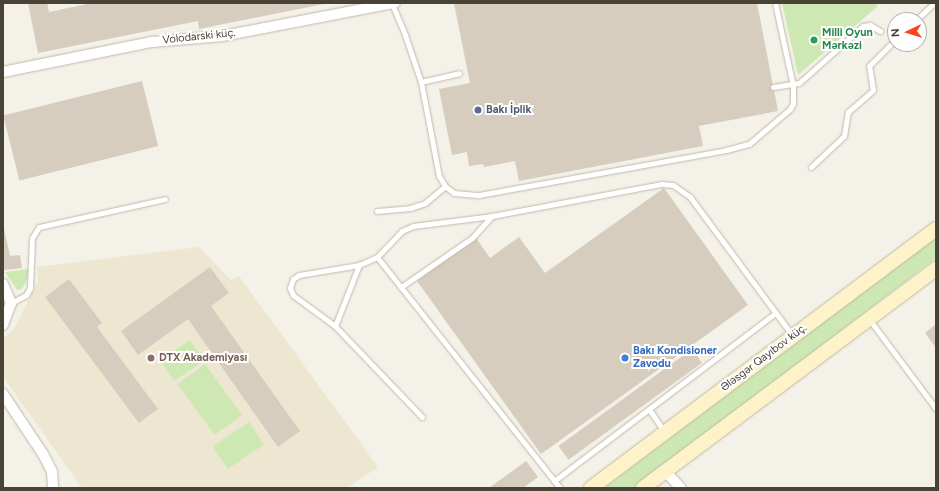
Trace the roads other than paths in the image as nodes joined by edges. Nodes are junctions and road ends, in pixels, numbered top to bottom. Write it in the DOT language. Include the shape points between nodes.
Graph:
graph roads {
  1 [pos="393,3"];
  2 [pos="774,3"];
  3 [pos="934,3"];
  4 [pos="924,12"];
  5 [pos="880,31"];
  6 [pos="887,48"];
  7 [pos="3,72"];
  8 [pos="460,73"];
  9 [pos="421,82"];
  10 [pos="793,86"];
  11 [pos="774,87"];
  12 [pos="811,167"];
  13 [pos="444,186"];
  14 [pos="165,199"];
  15 [pos="377,211"];
  16 [pos="492,216"];
  17 [pos="936,229"];
  18 [pos="378,257"];
  19 [pos="359,264"];
  20 [pos="936,269"];
  21 [pos="3,284"];
  22 [pos="400,286"];
  23 [pos="11,303"];
  24 [pos="775,313"];
  25 [pos="869,319"];
  26 [pos="3,325"];
  27 [pos="335,326"];
  28 [pos="793,337"];
  29 [pos="3,394"];
  30 [pos="649,409"];
  31 [pos="936,409"];
  32 [pos="422,417"];
  33 [pos="665,431"];
  34 [pos="665,470"];
  35 [pos="554,481"];
  36 [pos="53,488"];
  37 [pos="560,488"];
  38 [pos="591,488"];
  39 [pos="642,488"];
  40 [pos="681,488"];
  1 -- 7 [label="street, Volodarski küç." via="223,36 152,42"];
  1 -- 9 [label="lane"];
  2 -- 10 [label="lane"];
  3 -- 4 [label="lane"];
  5 -- 10 [label="lane" via="870,25 863,26 802,81"];
  6 -- 12 [label="lane" via="869,66 873,90 848,112 844,136"];
  8 -- 9 [label="lane"];
  9 -- 13 [label="lane" via="439,176"];
  10 -- 11 [label="lane"];
  10 -- 13 [label="lane" via="794,97 790,109 749,144 738,148 479,195 454,193"];
  13 -- 15 [label="lane" via="425,203 410,208"];
  14 -- 23 [label="lane" via="39,227 32,238 30,288 26,295"];
  16 -- 18 [label="lane" via="413,226 402,231"];
  16 -- 22 [label="lane" via="472,238"];
  16 -- 24 [label="lane" via="662,184 673,185 690,198"];
  17 -- 28 [label="main road, Ələsgər Qayıbov küç."];
  18 -- 19 [label="lane"];
  18 -- 22 [label="lane"];
  19 -- 27 [label="lane"];
  19 -- 27 [label="lane" via="299,275 290,288 293,295"];
  20 -- 25 [label="main road"];
  21 -- 23 [label="street"];
  22 -- 35 [label="lane"];
  23 -- 26 [label="street"];
  24 -- 28 [label="lane"];
  24 -- 30 [label="lane"];
  25 -- 31 [label="lane"];
  25 -- 34 [label="main road"];
  27 -- 32 [label="lane"];
  28 -- 33 [label="main road, Ələsgər Qayıbov küç."];
  29 -- 36 [label="street" via="45,458 52,472"];
  30 -- 33 [label="lane"];
  30 -- 35 [label="lane"];
  33 -- 38 [label="main road, Ələsgər Qayıbov küç."];
  34 -- 39 [label="main road"];
  34 -- 40 [label="street"];
  35 -- 37 [label="lane"];
}
